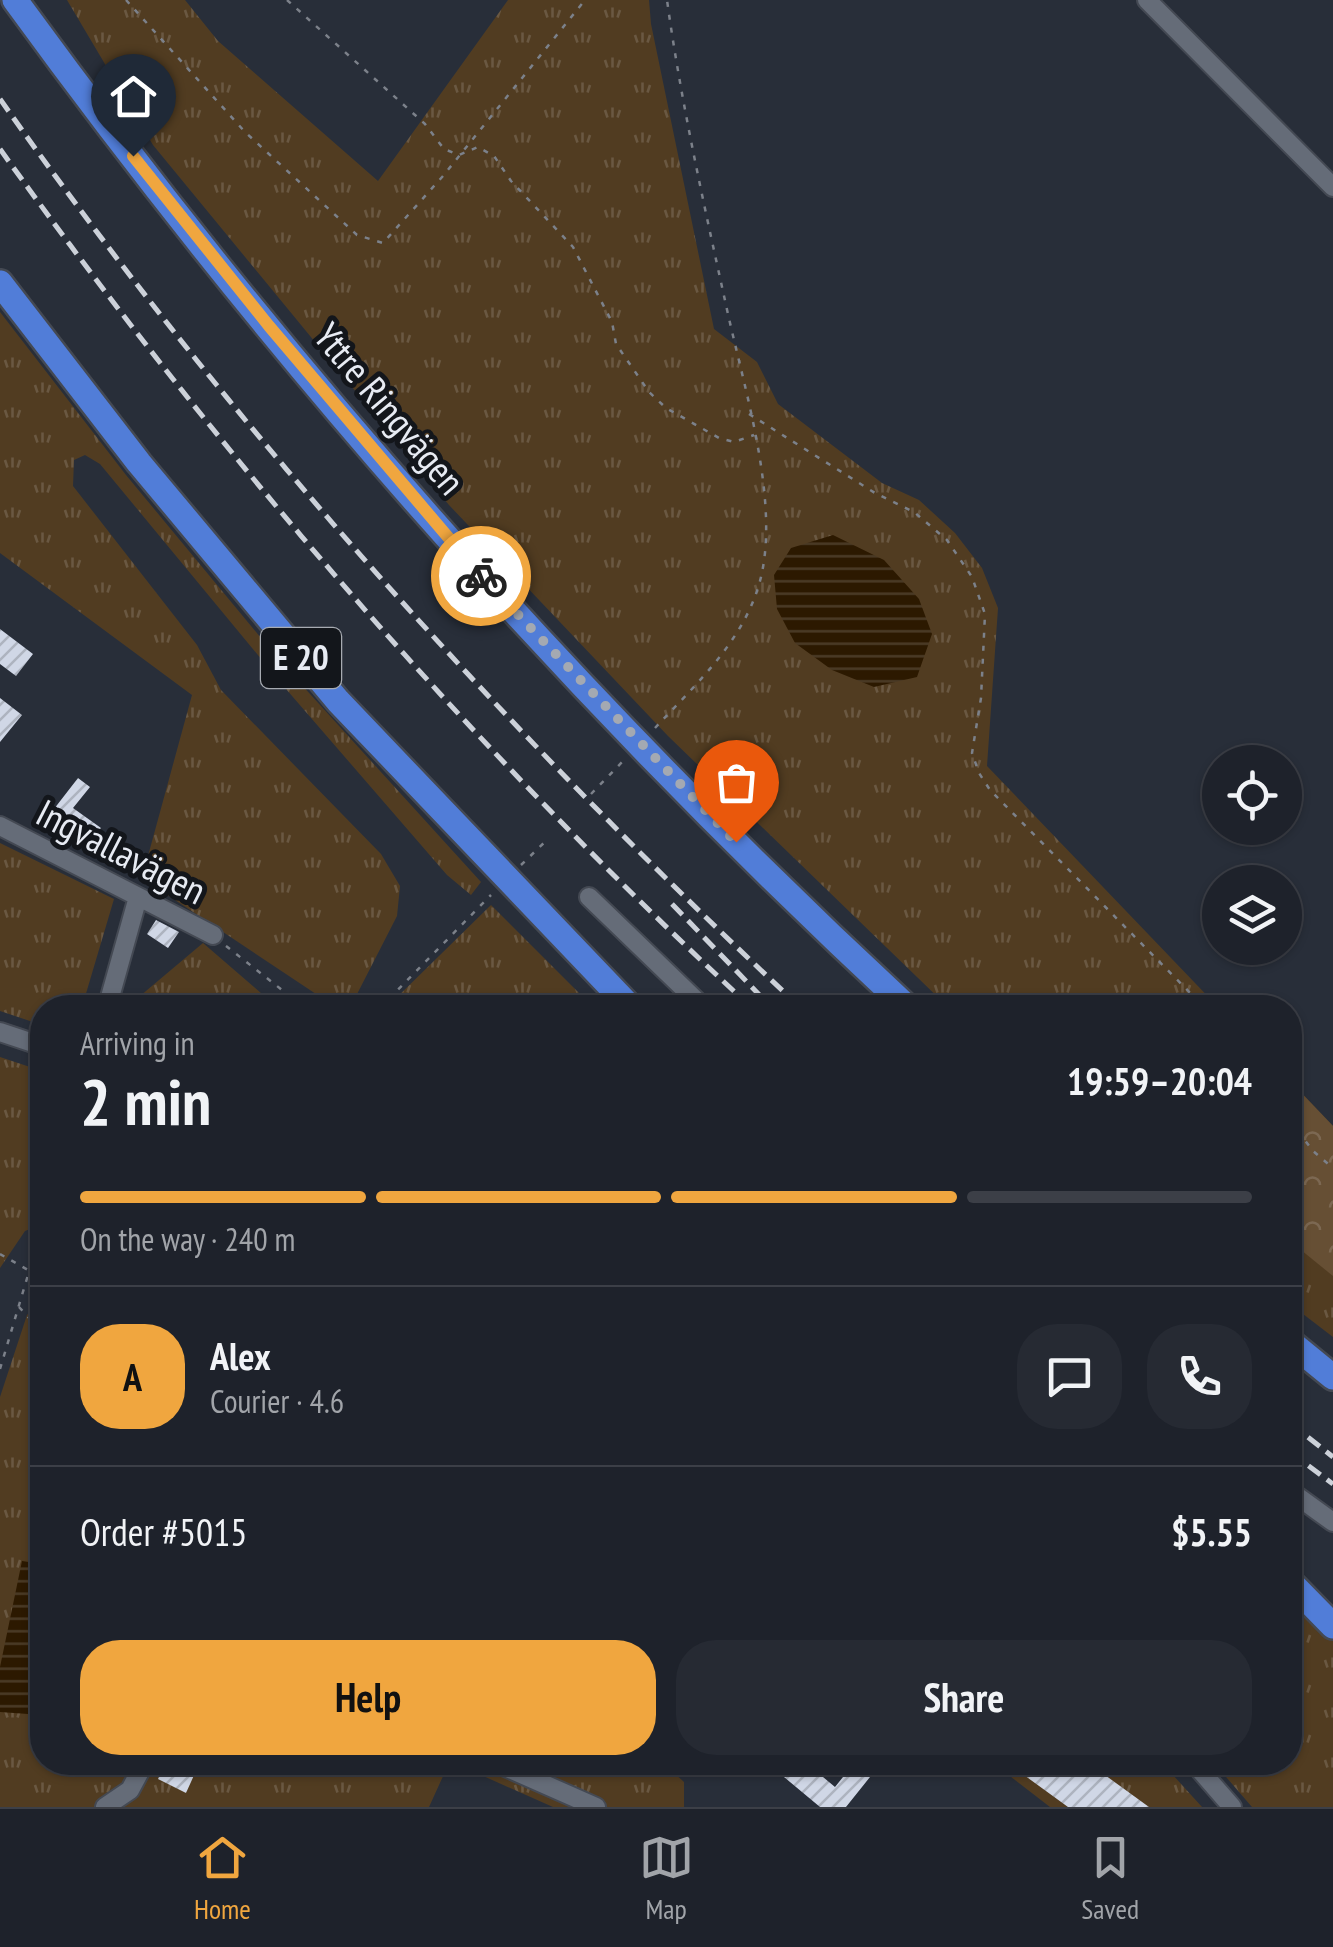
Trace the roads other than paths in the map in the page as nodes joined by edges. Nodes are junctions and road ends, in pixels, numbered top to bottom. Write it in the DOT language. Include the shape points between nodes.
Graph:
graph roads {
  1 [pos="15,0"];
  2 [pos="1148,0"];
  3 [pos="1333,187"];
  4 [pos="0,282"];
  5 [pos="0,826"];
  6 [pos="589,897"];
  7 [pos="138,898"];
  8 [pos="213,936"];
  9 [pos="111,995"];
  10 [pos="619,995"];
  11 [pos="691,995"];
  12 [pos="894,995"];
  13 [pos="0,1032"];
  14 [pos="30,1042"];
  15 [pos="1302,1333"];
  16 [pos="1302,1352"];
  17 [pos="1333,1356"];
  18 [pos="1333,1377"];
  19 [pos="1302,1500"];
  20 [pos="1333,1522"];
  21 [pos="1302,1577"];
  22 [pos="1302,1594"];
  23 [pos="1333,1600"];
  24 [pos="1333,1626"];
  25 [pos="138,1775"];
  26 [pos="523,1775"];
  27 [pos="1204,1775"];
  28 [pos="104,1807"];
  29 [pos="596,1807"];
  30 [pos="1232,1807"];
  1 -- 12 [label="highway, Yttre Ringvägen" via="269,326 479,574"];
  2 -- 3 [label="street"];
  4 -- 10 [label="highway, E 20" via="139,463 338,702"];
  5 -- 7 [label="street, Ingvallavägen"];
  6 -- 11 [label="street"];
  7 -- 8 [label="street, Ingvallavägen"];
  7 -- 9 [label="street"];
  13 -- 14 [label="street"];
  15 -- 17 [label="highway"];
  16 -- 18 [label="highway"];
  19 -- 20 [label="street"];
  21 -- 23 [label="highway"];
  22 -- 24 [label="highway"];
  25 -- 28 [label="street" via="130,1790"];
  26 -- 29 [label="street"];
  27 -- 30 [label="street"];
}
